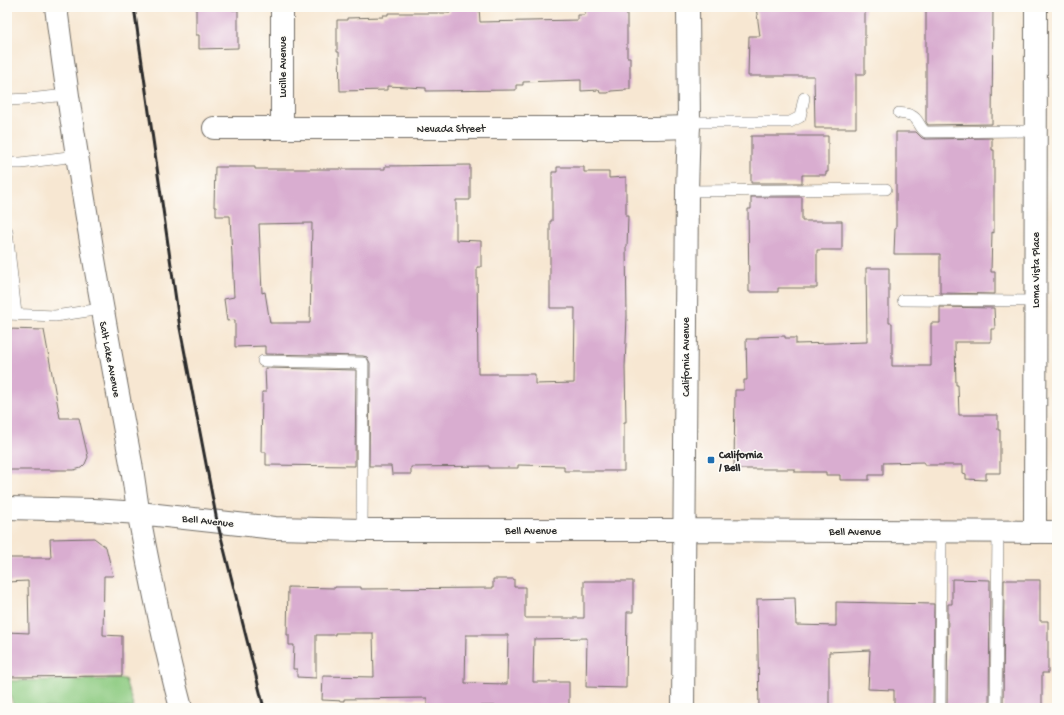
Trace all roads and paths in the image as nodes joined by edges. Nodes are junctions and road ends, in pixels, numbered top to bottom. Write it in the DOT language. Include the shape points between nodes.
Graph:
graph roads {
  1 [pos="56,7"];
  2 [pos="282,7"];
  3 [pos="688,7"];
  4 [pos="1036,7"];
  5 [pos="67,95"];
  6 [pos="804,98"];
  7 [pos="7,100"];
  8 [pos="898,113"];
  9 [pos="689,125"];
  10 [pos="282,127"];
  11 [pos="214,128"];
  12 [pos="1036,131"];
  13 [pos="76,156"];
  14 [pos="7,163"];
  15 [pos="886,189"];
  16 [pos="687,191"];
  17 [pos="7,231"];
  18 [pos="903,300"];
  19 [pos="1034,301"];
  20 [pos="102,309"];
  21 [pos="11,314"];
  22 [pos="263,361"];
  23 [pos="7,508"];
  24 [pos="139,513"];
  25 [pos="362,530"];
  26 [pos="684,530"];
  27 [pos="941,532"];
  28 [pos="998,532"];
  29 [pos="1035,532"];
  30 [pos="1057,532"];
  31 [pos="181,708"];
  32 [pos="683,708"];
  33 [pos="940,708"];
  34 [pos="996,708"];
  1 -- 5 [label="street, Salt Lake Avenue"];
  2 -- 10 [label="street, Lucille Avenue"];
  3 -- 9 [label="street, California Avenue"];
  4 -- 12 [label="street, Loma Vista Place"];
  5 -- 7 [label="lane"];
  5 -- 13 [label="street, Salt Lake Avenue"];
  6 -- 9 [label="lane" via="800,117 790,122"];
  8 -- 12 [label="lane" via="912,116 926,132"];
  9 -- 10 [label="street, Nevada Street" via="640,128"];
  9 -- 16 [label="street, California Avenue"];
  10 -- 11 [label="street, Nevada Street"];
  12 -- 19 [label="street, Loma Vista Place"];
  13 -- 14 [label="lane"];
  13 -- 20 [label="street, Salt Lake Avenue"];
  15 -- 16 [label="lane"];
  16 -- 26 [label="street, California Avenue"];
  17 -- 21 [label="lane"];
  18 -- 19 [label="lane"];
  19 -- 29 [label="street, Loma Vista Place"];
  20 -- 21 [label="lane" via="56,316"];
  20 -- 24 [label="street, Salt Lake Avenue"];
  22 -- 25 [label="lane" via="363,363"];
  23 -- 24 [label="street, Bell Avenue"];
  24 -- 25 [label="street, Bell Avenue" via="275,528"];
  24 -- 31 [label="street, Salt Lake Avenue" via="167,653"];
  25 -- 26 [label="street, Bell Avenue"];
  26 -- 27 [label="street, Bell Avenue"];
  26 -- 32 [label="street, California Avenue"];
  27 -- 28 [label="street, Bell Avenue"];
  27 -- 33 [label="lane"];
  28 -- 29 [label="street, Bell Avenue"];
  28 -- 34 [label="lane"];
  29 -- 30 [label="street, Bell Avenue"];
}
